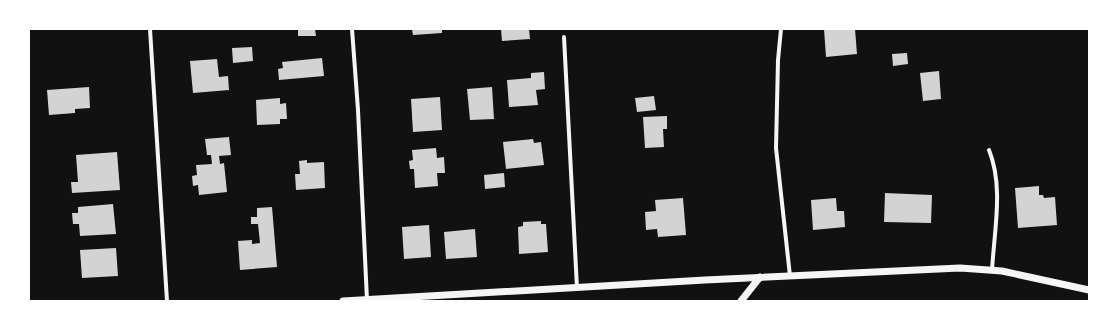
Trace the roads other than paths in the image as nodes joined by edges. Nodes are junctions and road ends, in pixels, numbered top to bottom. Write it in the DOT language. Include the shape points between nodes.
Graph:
graph roads {
  1 [pos="150,29"];
  2 [pos="352,29"];
  3 [pos="781,29"];
  4 [pos="564,37"];
  5 [pos="989,150"];
  6 [pos="992,270"];
  7 [pos="790,276"];
  8 [pos="760,277"];
  9 [pos="577,288"];
  10 [pos="1089,290"];
  11 [pos="368,300"];
  12 [pos="167,301"];
  13 [pos="343,301"];
  14 [pos="741,301"];
  1 -- 12 [label="street"];
  2 -- 11 [label="street"];
  3 -- 7 [label="street" via="776,148"];
  4 -- 9 [label="street"];
  5 -- 6 [label="street" via="995,164 997,180"];
  6 -- 7 [label="street" via="960,268"];
  6 -- 10 [label="street"];
  7 -- 8 [label="street"];
  8 -- 9 [label="street"];
  8 -- 14 [label="street"];
  9 -- 11 [label="street"];
  11 -- 13 [label="street"];
}
